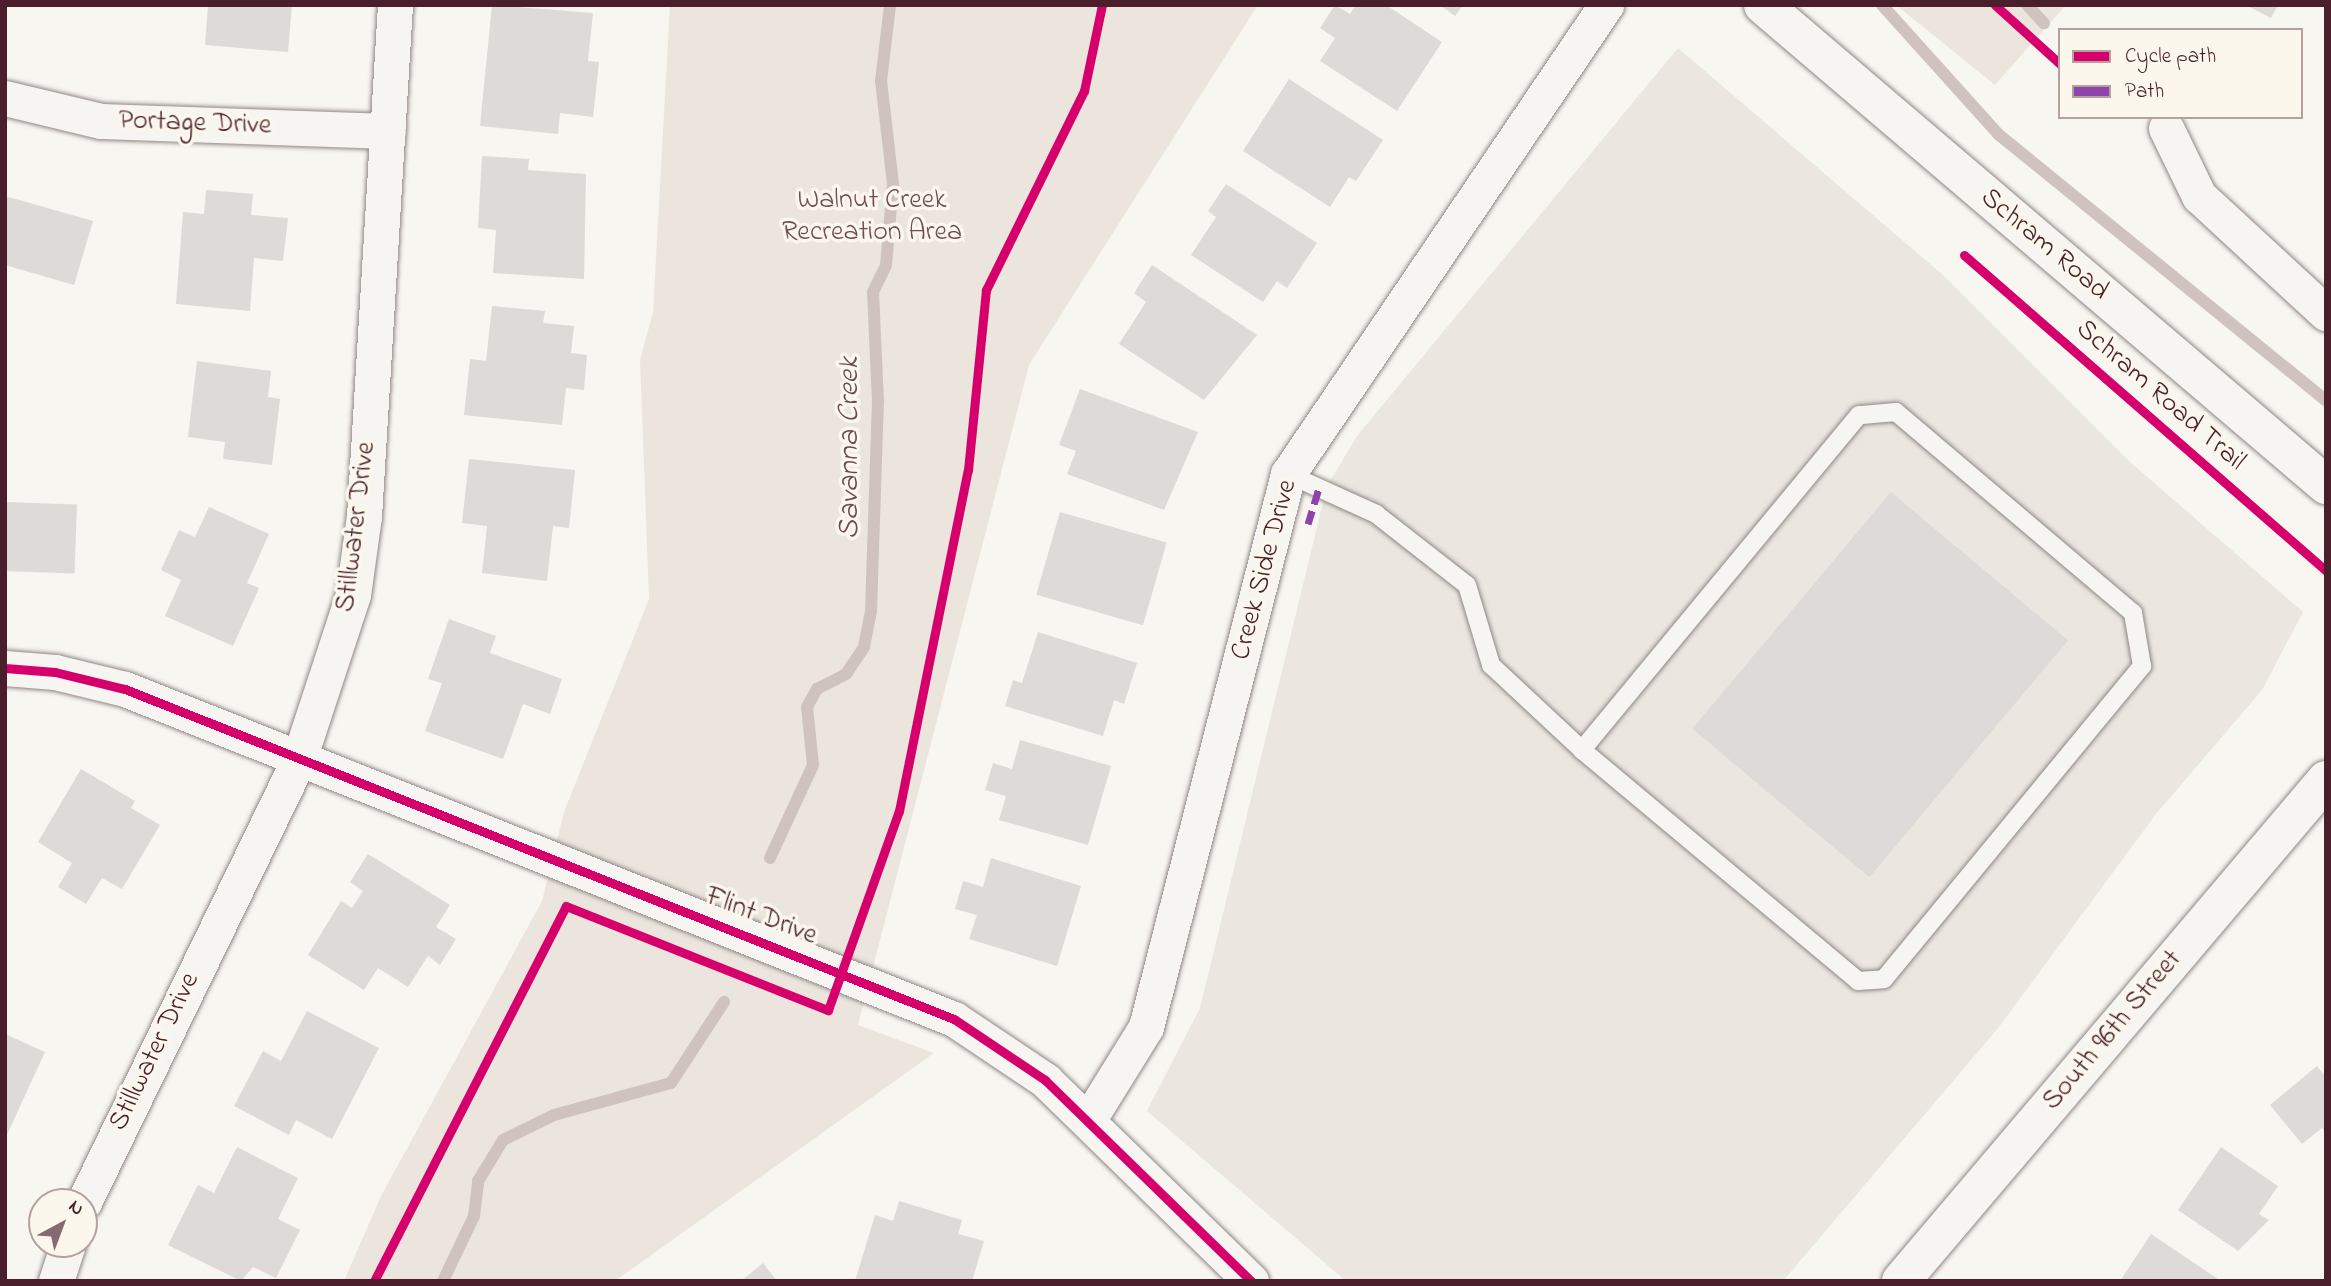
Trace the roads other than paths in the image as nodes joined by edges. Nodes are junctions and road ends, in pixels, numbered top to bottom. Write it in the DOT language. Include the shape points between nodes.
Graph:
graph roads {
  1 [pos="395,5"];
  2 [pos="1606,5"];
  3 [pos="1763,5"];
  4 [pos="5,98"];
  5 [pos="2166,128"];
  6 [pos="388,131"];
  7 [pos="2326,313"];
  8 [pos="1288,474"];
  9 [pos="2326,485"];
  10 [pos="5,668"];
  11 [pos="1582,750"];
  12 [pos="298,762"];
  13 [pos="2326,780"];
  14 [pos="1089,1119"];
  15 [pos="1141,1172"];
  16 [pos="91,1188"];
  17 [pos="63,1258"];
  18 [pos="56,1281"];
  19 [pos="1222,1281"];
  20 [pos="1251,1281"];
  21 [pos="1901,1281"];
  1 -- 6 [label="street, Stillwater Drive"];
  2 -- 8 [label="street, Creek Side Drive"];
  3 -- 9 [label="main road, Schram Road"];
  4 -- 6 [label="street, Portage Drive" via="101,121"];
  5 -- 7 [label="street" via="2199,196"];
  6 -- 12 [label="street, Stillwater Drive" via="364,516 343,631"];
  8 -- 11 [label="lane" via="1376,514 1467,585 1491,666"];
  8 -- 14 [label="street, Creek Side Drive" via="1146,1027"];
  10 -- 12 [label="street, Flint Drive" via="55,671 125,690"];
  11 -- 11 [label="lane" via="1858,981 1884,979 2142,666 2133,613 1896,412 1859,415"];
  12 -- 14 [label="street, Flint Drive" via="954,1019 1045,1080"];
  12 -- 16 [label="street, Stillwater Drive"];
  13 -- 21 [label="main road, South 96th Street"];
  14 -- 15 [label="street, Flint Drive"];
  15 -- 19 [label="street, Flint Drive"];
  15 -- 20 [label="street, Flint Drive"];
  17 -- 18 [label="street"];
}
